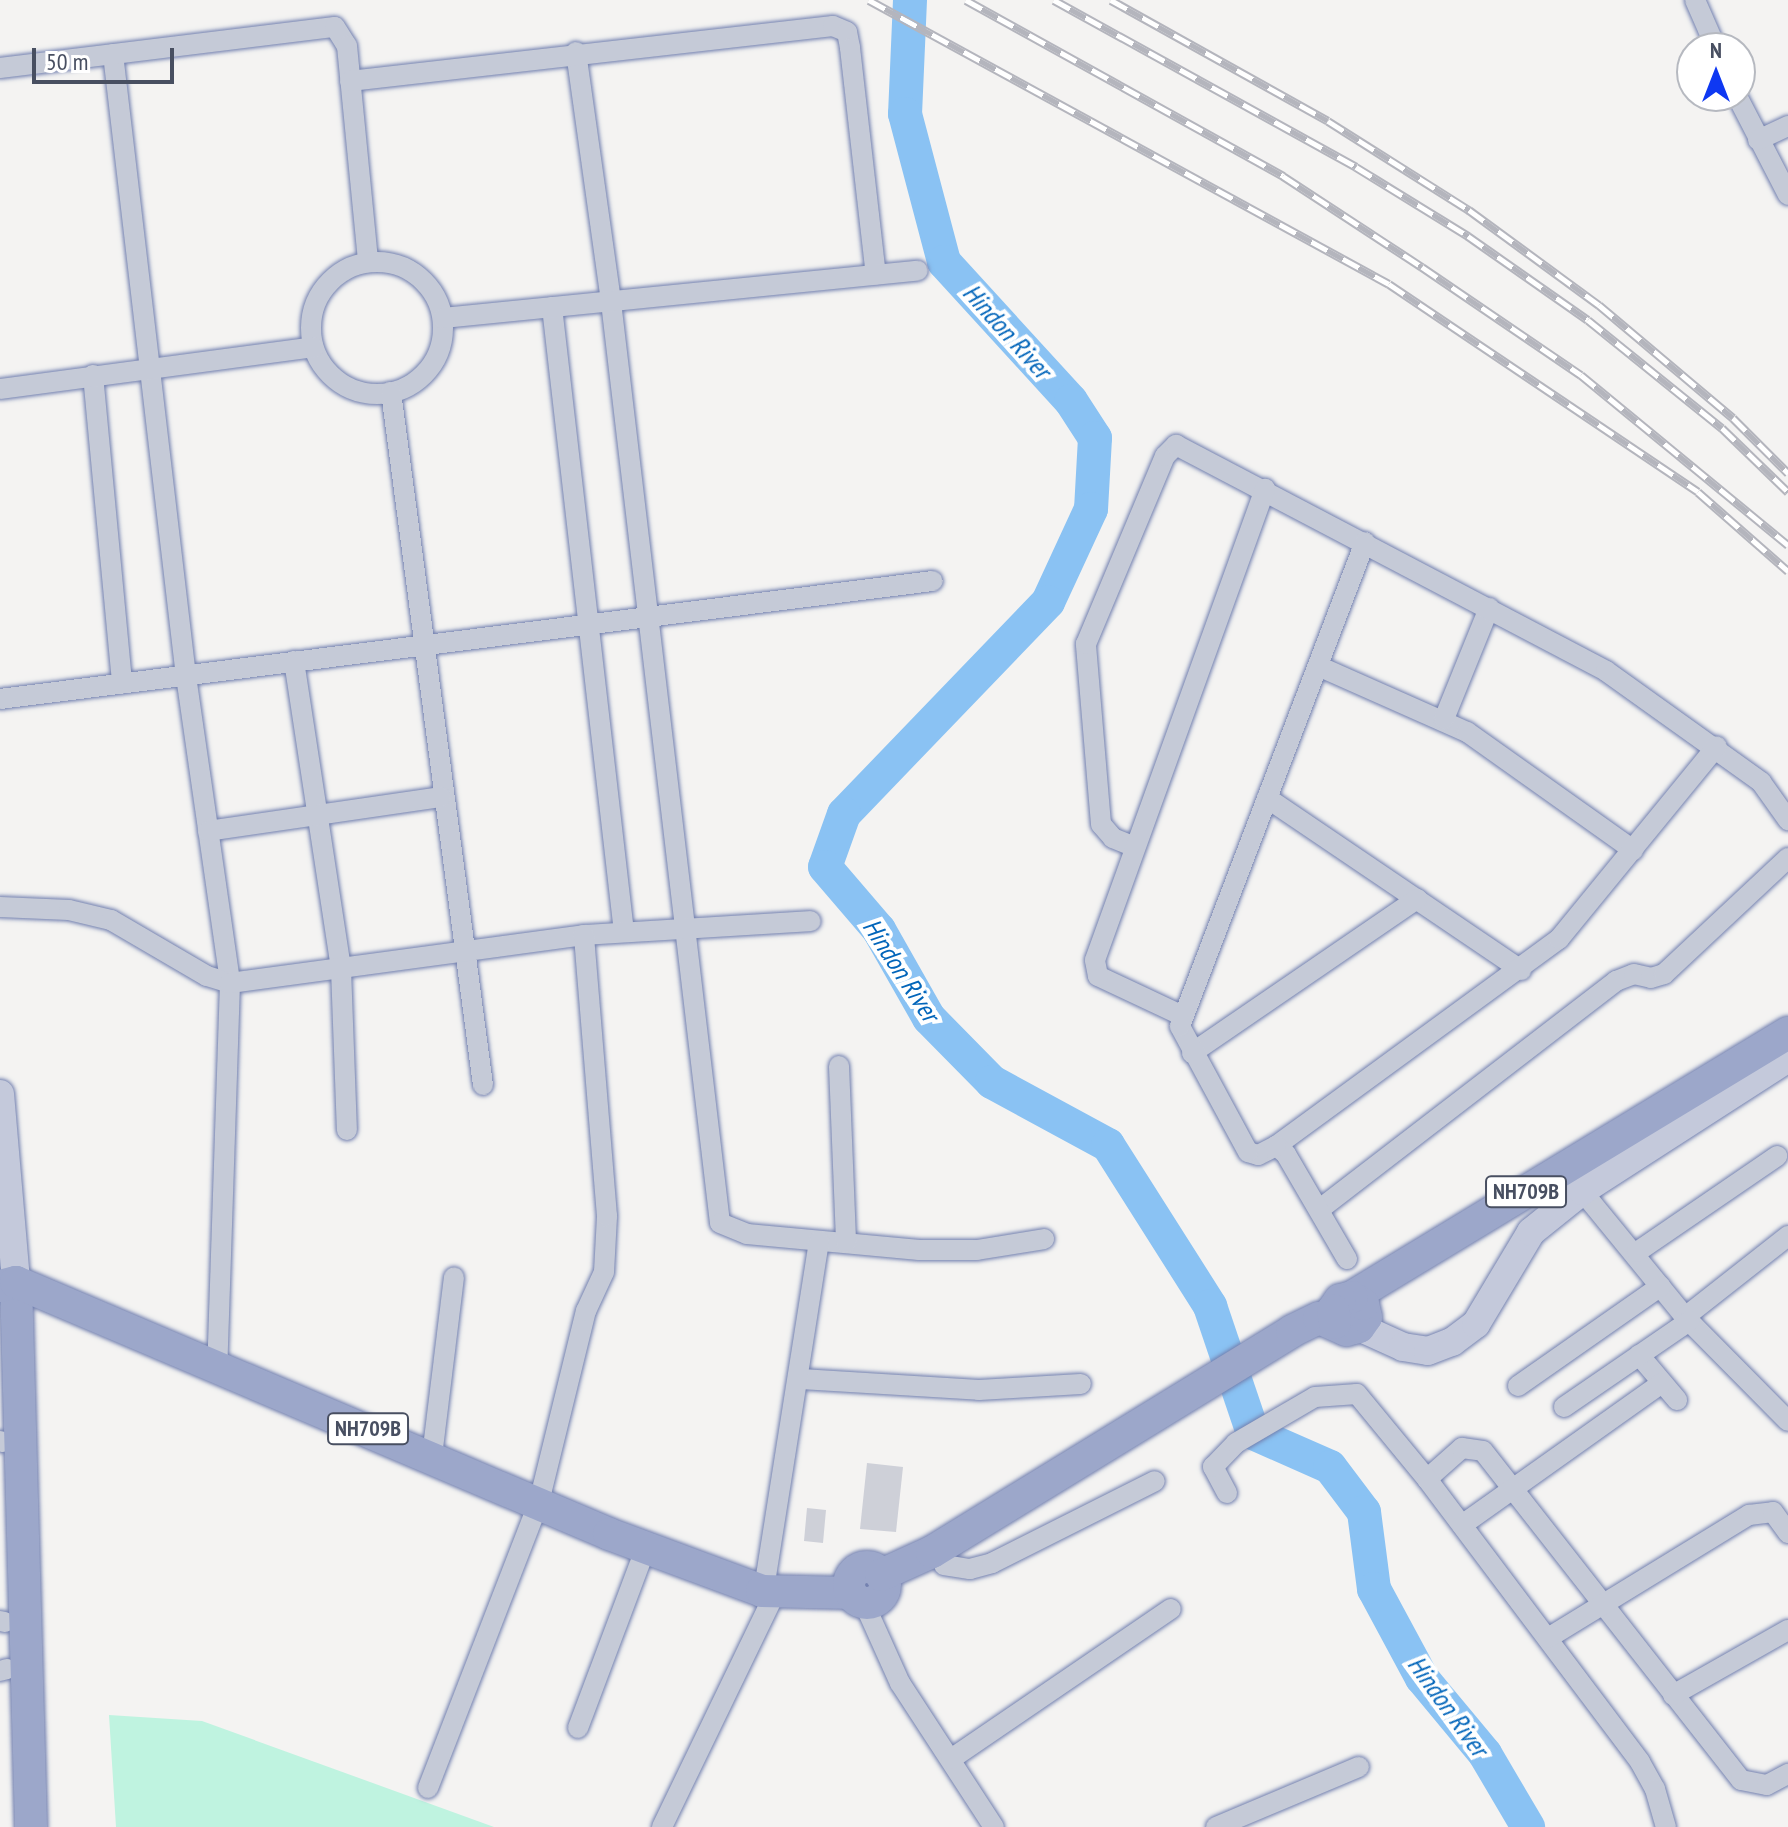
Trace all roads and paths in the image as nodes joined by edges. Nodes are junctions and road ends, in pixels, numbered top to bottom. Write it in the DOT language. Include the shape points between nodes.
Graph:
graph roads {
  1 [pos="1695,0"];
  2 [pos="1709,32"];
  3 [pos="576,52"];
  4 [pos="113,54"];
  5 [pos="0,68"];
  6 [pos="350,81"];
  7 [pos="1745,112"];
  8 [pos="1788,126"];
  9 [pos="1758,140"];
  10 [pos="1788,195"];
  11 [pos="368,262"];
  12 [pos="918,271"];
  13 [pos="876,275"];
  14 [pos="611,302"];
  15 [pos="552,307"];
  16 [pos="443,318"];
  17 [pos="313,347"];
  18 [pos="149,366"];
  19 [pos="93,375"];
  20 [pos="0,389"];
  21 [pos="391,392"];
  22 [pos="1265,489"];
  23 [pos="1365,542"];
  24 [pos="933,581"];
  25 [pos="1489,608"];
  26 [pos="647,620"];
  27 [pos="587,626"];
  28 [pos="421,644"];
  29 [pos="294,661"];
  30 [pos="1318,666"];
  31 [pos="186,676"];
  32 [pos="122,684"];
  33 [pos="0,699"];
  34 [pos="1444,719"];
  35 [pos="1717,746"];
  36 [pos="441,797"];
  37 [pos="1267,798"];
  38 [pos="318,816"];
  39 [pos="1788,820"];
  40 [pos="208,831"];
  41 [pos="1135,847"];
  42 [pos="1633,850"];
  43 [pos="1788,858"];
  44 [pos="1417,899"];
  45 [pos="0,907"];
  46 [pos="811,921"];
  47 [pos="685,926"];
  48 [pos="624,932"];
  49 [pos="584,935"];
  50 [pos="462,952"];
  51 [pos="341,969"];
  52 [pos="1521,970"];
  53 [pos="230,983"];
  54 [pos="1183,1016"];
  55 [pos="1788,1033"];
  56 [pos="1192,1053"];
  57 [pos="1788,1058"];
  58 [pos="839,1066"];
  59 [pos="483,1085"];
  60 [pos="0,1094"];
  61 [pos="347,1130"];
  62 [pos="1276,1146"];
  63 [pos="1777,1156"];
  64 [pos="1582,1191"];
  65 [pos="1320,1209"];
  66 [pos="1788,1236"];
  67 [pos="1044,1239"];
  68 [pos="819,1241"];
  69 [pos="846,1243"];
  70 [pos="1637,1252"];
  71 [pos="1347,1259"];
  72 [pos="454,1277"];
  73 [pos="8,1284"];
  74 [pos="1661,1286"];
  75 [pos="1349,1316"];
  76 [pos="1687,1319"];
  77 [pos="1639,1355"];
  78 [pos="0,1357"];
  79 [pos="217,1365"];
  80 [pos="801,1379"];
  81 [pos="1662,1383"];
  82 [pos="1081,1384"];
  83 [pos="1518,1386"];
  84 [pos="1677,1400"];
  85 [pos="1564,1407"];
  86 [pos="1788,1421"];
  87 [pos="1,1441"];
  88 [pos="432,1456"];
  89 [pos="1058,1475"];
  90 [pos="1427,1479"];
  91 [pos="1155,1481"];
  92 [pos="1512,1489"];
  93 [pos="1227,1493"];
  94 [pos="539,1502"];
  95 [pos="1462,1525"];
  96 [pos="1788,1533"];
  97 [pos="646,1547"];
  98 [pos="944,1565"];
  99 [pos="759,1582"];
  100 [pos="866,1587"];
  101 [pos="1602,1603"];
  102 [pos="1171,1609"];
  103 [pos="2,1622"];
  104 [pos="1788,1630"];
  105 [pos="1548,1638"];
  106 [pos="3,1670"];
  107 [pos="1673,1695"];
  108 [pos="578,1728"];
  109 [pos="951,1759"];
  110 [pos="1359,1767"];
  111 [pos="1788,1774"];
  112 [pos="428,1788"];
  113 [pos="9,1827"];
  114 [pos="31,1827"];
  115 [pos="662,1827"];
  116 [pos="994,1827"];
  117 [pos="1216,1827"];
  118 [pos="1666,1827"];
  1 -- 2 [label="street"];
  3 -- 6 [label="street"];
  3 -- 13 [label="street" via="816,25 847,32"];
  3 -- 14 [label="street"];
  4 -- 5 [label="street"];
  4 -- 6 [label="street" via="335,27 347,46"];
  4 -- 18 [label="street"];
  6 -- 11 [label="street"];
  7 -- 9 [label="street"];
  8 -- 9 [label="street"];
  9 -- 10 [label="street"];
  11 -- 16 [label="street" via="409,269 425,281"];
  11 -- 17 [label="street" via="328,283 315,302"];
  12 -- 13 [label="street"];
  13 -- 14 [label="street"];
  14 -- 15 [label="street"];
  14 -- 26 [label="street"];
  15 -- 16 [label="street"];
  15 -- 27 [label="street"];
  16 -- 21 [label="street" via="440,347 426,373"];
  17 -- 18 [label="street"];
  17 -- 21 [label="street" via="335,380 353,390"];
  18 -- 19 [label="street"];
  18 -- 31 [label="street"];
  19 -- 20 [label="street"];
  19 -- 32 [label="street"];
  21 -- 28 [label="street"];
  22 -- 23 [label="street"];
  22 -- 41 [label="street"];
  22 -- 41 [label="street" via="1185,447 1169,448 1090,627 1085,665 1101,824 1113,838"];
  23 -- 25 [label="street"];
  23 -- 30 [label="street"];
  24 -- 26 [label="street"];
  25 -- 34 [label="street"];
  25 -- 35 [label="street" via="1575,652"];
  26 -- 27 [label="street"];
  26 -- 47 [label="street"];
  27 -- 28 [label="street"];
  27 -- 48 [label="street"];
  28 -- 29 [label="street"];
  28 -- 36 [label="street"];
  29 -- 31 [label="street"];
  29 -- 38 [label="street"];
  30 -- 34 [label="street"];
  30 -- 37 [label="street"];
  31 -- 32 [label="street"];
  31 -- 40 [label="street"];
  32 -- 33 [label="street"];
  34 -- 42 [label="street"];
  35 -- 39 [label="street" via="1761,782"];
  35 -- 42 [label="street"];
  36 -- 38 [label="street"];
  36 -- 50 [label="street"];
  37 -- 44 [label="street"];
  37 -- 54 [label="street"];
  38 -- 40 [label="street"];
  38 -- 51 [label="street"];
  40 -- 53 [label="street"];
  41 -- 54 [label="street" via="1094,970"];
  42 -- 52 [label="street" via="1559,939"];
  43 -- 65 [label="street" via="1664,974 1634,974 1616,981"];
  44 -- 52 [label="street"];
  44 -- 56 [label="street"];
  45 -- 53 [label="street" via="69,910 111,920 207,976"];
  46 -- 47 [label="street"];
  47 -- 48 [label="street"];
  47 -- 68 [label="street" via="720,1223 747,1234"];
  48 -- 49 [label="street"];
  49 -- 50 [label="street"];
  49 -- 94 [label="street" via="607,1243 604,1272 586,1311"];
  50 -- 51 [label="street"];
  50 -- 59 [label="street"];
  51 -- 53 [label="street"];
  51 -- 61 [label="street"];
  52 -- 62 [label="street"];
  53 -- 79 [label="street"];
  54 -- 56 [label="street" via="1182,1035"];
  55 -- 75 [label="highway, NH709B"];
  56 -- 62 [label="street" via="1248,1152 1258,1155"];
  57 -- 64 [label="main road"];
  58 -- 69 [label="street"];
  60 -- 73 [label="main road"];
  62 -- 65 [label="street"];
  63 -- 70 [label="street"];
  64 -- 70 [label="street"];
  64 -- 75 [label="main road" via="1531,1232 1476,1324 1452,1342 1428,1351 1403,1347"];
  65 -- 71 [label="street"];
  66 -- 76 [label="street"];
  67 -- 69 [label="street" via="977,1250"];
  68 -- 69 [label="street"];
  68 -- 80 [label="street"];
  70 -- 74 [label="street"];
  72 -- 88 [label="street"];
  73 -- 79 [label="highway, NH709B"];
  73 -- 114 [label="highway"];
  74 -- 76 [label="street"];
  74 -- 83 [label="street"];
  75 -- 89 [label="highway, NH709B" via="1319,1318 1292,1331"];
  76 -- 77 [label="street"];
  76 -- 86 [label="street"];
  77 -- 81 [label="street"];
  77 -- 85 [label="street"];
  78 -- 87 [label="highway"];
  79 -- 88 [label="highway, NH709B"];
  80 -- 82 [label="street" via="979,1390"];
  80 -- 99 [label="street"];
  81 -- 84 [label="street"];
  81 -- 92 [label="street"];
  87 -- 103 [label="highway"];
  88 -- 94 [label="highway, NH709B"];
  89 -- 98 [label="highway, NH709B" via="1031,1503"];
  89 -- 100 [label="highway, NH709B"];
  90 -- 92 [label="street" via="1470,1446 1483,1451"];
  90 -- 93 [label="street" via="1357,1394 1315,1397 1276,1415 1236,1443 1213,1467"];
  90 -- 95 [label="street"];
  91 -- 98 [label="street" via="992,1563 970,1569"];
  92 -- 95 [label="street"];
  92 -- 101 [label="street"];
  94 -- 97 [label="highway, NH709B"];
  94 -- 112 [label="street"];
  95 -- 105 [label="street"];
  96 -- 101 [label="street" via="1773,1512 1749,1515"];
  97 -- 99 [label="highway, NH709B"];
  97 -- 108 [label="street"];
  98 -- 100 [label="highway, NH709B"];
  99 -- 100 [label="highway, NH709B"];
  99 -- 115 [label="street"];
  100 -- 109 [label="street" via="900,1683"];
  101 -- 105 [label="street"];
  101 -- 107 [label="street"];
  102 -- 109 [label="street"];
  103 -- 106 [label="highway"];
  104 -- 107 [label="street"];
  105 -- 118 [label="street" via="1650,1778"];
  106 -- 113 [label="highway"];
  107 -- 111 [label="street" via="1741,1780 1767,1785"];
  109 -- 116 [label="street"];
  110 -- 117 [label="street"];
}
